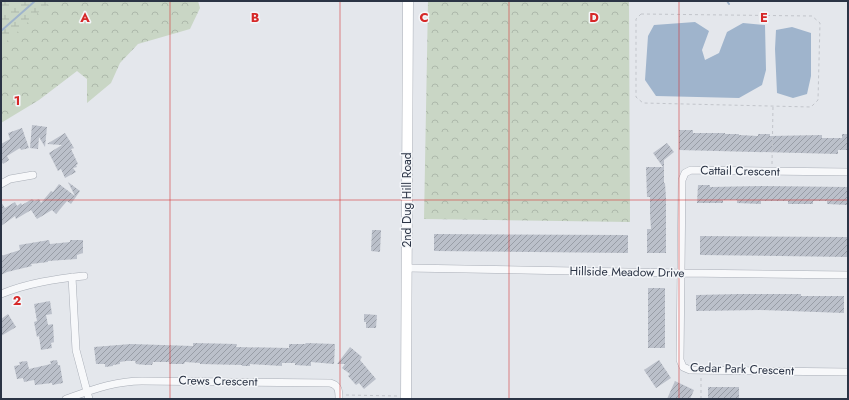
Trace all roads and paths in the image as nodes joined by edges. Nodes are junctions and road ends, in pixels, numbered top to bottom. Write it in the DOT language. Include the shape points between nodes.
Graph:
graph roads {
  1 [pos="408,1"];
  2 [pos="773,106"];
  3 [pos="772,171"];
  4 [pos="848,172"];
  5 [pos="33,175"];
  6 [pos="1,184"];
  7 [pos="406,268"];
  8 [pos="682,273"];
  9 [pos="848,275"];
  10 [pos="84,276"];
  11 [pos="72,277"];
  12 [pos="1,294"];
  13 [pos="701,370"];
  14 [pos="848,372"];
  15 [pos="88,395"];
  16 [pos="339,397"];
  17 [pos="406,397"];
  18 [pos="66,399"];
  19 [pos="701,399"];
  1 -- 7 [label="street, 2nd Dug Hill Road"];
  2 -- 2 [label="path" via="811,107 818,100 820,23 812,16 641,14 636,19 636,97 643,103"];
  2 -- 3 [label="path"];
  3 -- 4 [label="street, Cattail Crescent"];
  3 -- 8 [label="street, Cattail Crescent" via="691,170 685,173 682,180"];
  5 -- 6 [label="street" via="10,179"];
  7 -- 8 [label="street, Hillside Meadow Drive"];
  7 -- 17 [label="street, 2nd Dug Hill Road"];
  8 -- 9 [label="street, Hillside Meadow Drive"];
  8 -- 13 [label="street, Cedar Park Crescent" via="680,360 683,367"];
  10 -- 11 [label="street"];
  11 -- 12 [label="street" via="44,281"];
  11 -- 15 [label="street" via="76,350"];
  13 -- 14 [label="street, Cedar Park Crescent"];
  13 -- 19 [label="path"];
  15 -- 16 [label="street, Crews Crescent" via="110,384 129,381 314,382 334,384"];
  15 -- 18 [label="street"];
  16 -- 17 [label="path"];
}
